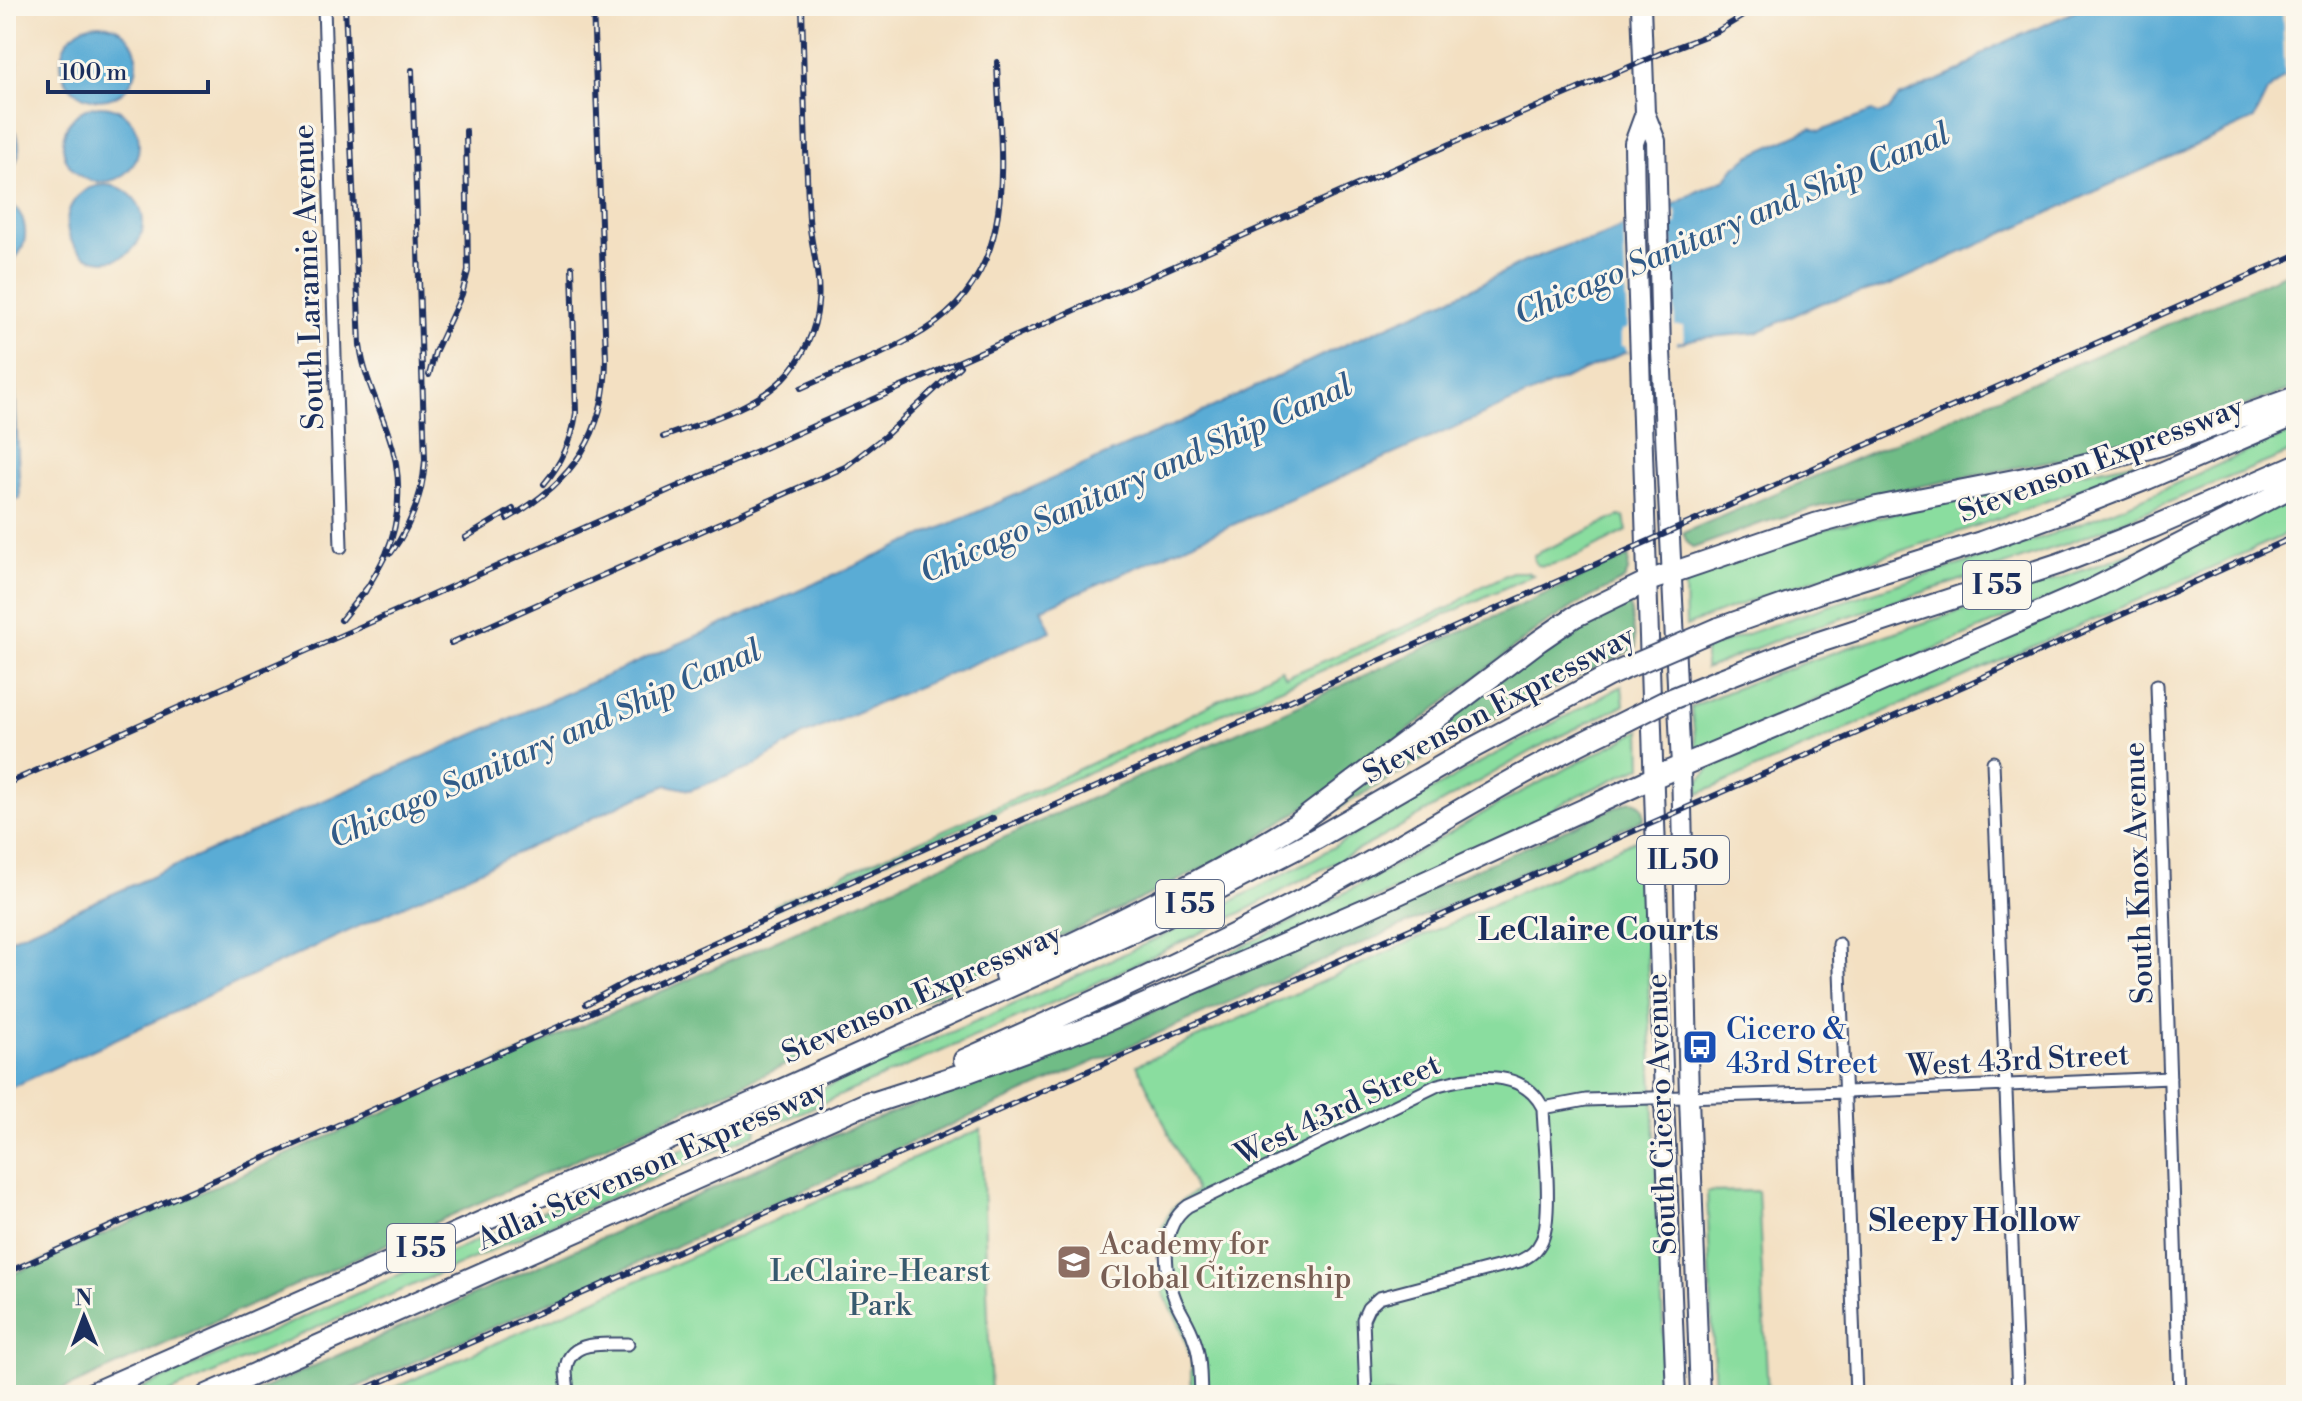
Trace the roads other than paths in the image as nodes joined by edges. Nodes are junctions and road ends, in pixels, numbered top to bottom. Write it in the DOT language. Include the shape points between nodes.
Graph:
graph roads {
  1 [pos="324,6"];
  2 [pos="1641,6"];
  3 [pos="1645,113"];
  4 [pos="2296,397"];
  5 [pos="2296,415"];
  6 [pos="2266,418"];
  7 [pos="2296,465"];
  8 [pos="2296,485"];
  9 [pos="2268,487"];
  10 [pos="341,547"];
  11 [pos="1673,572"];
  12 [pos="1648,581"];
  13 [pos="2157,685"];
  14 [pos="1993,762"];
  15 [pos="1681,766"];
  16 [pos="1655,777"];
  17 [pos="1839,944"];
  18 [pos="826,1070"];
  19 [pos="2170,1078"];
  20 [pos="2006,1085"];
  21 [pos="1846,1092"];
  22 [pos="1689,1097"];
  23 [pos="1664,1098"];
  24 [pos="857,1108"];
  25 [pos="1543,1108"];
  26 [pos="628,1344"];
  27 [pos="211,1394"];
  28 [pos="88,1395"];
  29 [pos="568,1395"];
  30 [pos="1201,1395"];
  31 [pos="1366,1395"];
  32 [pos="1676,1395"];
  33 [pos="1700,1395"];
  34 [pos="1856,1395"];
  35 [pos="2018,1395"];
  36 [pos="2180,1395"];
  1 -- 10 [label="street, South Laramie Avenue"];
  2 -- 3 [label="main road, South Cicero Avenue / IL 50"];
  3 -- 11 [label="main road, South Cicero Avenue / IL 50" via="1656,141"];
  3 -- 12 [label="main road, South Cicero Avenue / IL 50" via="1634,143"];
  4 -- 6 [label="highway"];
  5 -- 6 [label="highway, Stevenson Expressway / I 55"];
  6 -- 11 [label="highway" via="2045,474 1877,507"];
  6 -- 18 [label="highway, Stevenson Expressway / I 55, bridge" via="2058,514 1719,628 1610,675 1246,876"];
  7 -- 9 [label="highway, I 55"];
  8 -- 9 [label="highway"];
  9 -- 15 [label="highway" via="2095,588"];
  9 -- 24 [label="highway, I 55, bridge" via="1721,679 1544,761 1215,944"];
  11 -- 12 [label="highway"];
  11 -- 15 [label="main road, South Cicero Avenue / IL 50"];
  12 -- 16 [label="main road, South Cicero Avenue / IL 50"];
  12 -- 18 [label="highway" via="1574,617 1260,846 1152,906 908,1020"];
  13 -- 19 [label="street, South Knox Avenue"];
  14 -- 20 [label="street"];
  15 -- 16 [label="highway"];
  15 -- 22 [label="main road, South Cicero Avenue / IL 50"];
  16 -- 23 [label="main road, South Cicero Avenue / IL 50"];
  16 -- 24 [label="highway" via="1104,1022"];
  17 -- 21 [label="street"];
  18 -- 28 [label="highway, Stevenson Expressway / I 55"];
  19 -- 20 [label="street, West 43rd Street"];
  19 -- 36 [label="street, South Knox Avenue"];
  20 -- 21 [label="street, West 43rd Street"];
  20 -- 35 [label="street"];
  21 -- 22 [label="street, West 43rd Street"];
  21 -- 34 [label="street"];
  22 -- 23 [label="street, West 43rd Street"];
  22 -- 33 [label="main road, South Cicero Avenue / IL 50"];
  23 -- 25 [label="street, West 43rd Street" via="1586,1100"];
  23 -- 32 [label="main road, South Cicero Avenue / IL 50"];
  24 -- 27 [label="highway, Adlai Stevenson Expressway / I 55"];
  25 -- 30 [label="street, West 43rd Street" via="1530,1090 1505,1078 1438,1085 1179,1212 1167,1244 1170,1286 1194,1335"];
  25 -- 31 [label="street" via="1547,1214 1534,1253 1379,1298 1363,1319"];
  26 -- 29 [label="street" via="582,1346 569,1356"];
}
